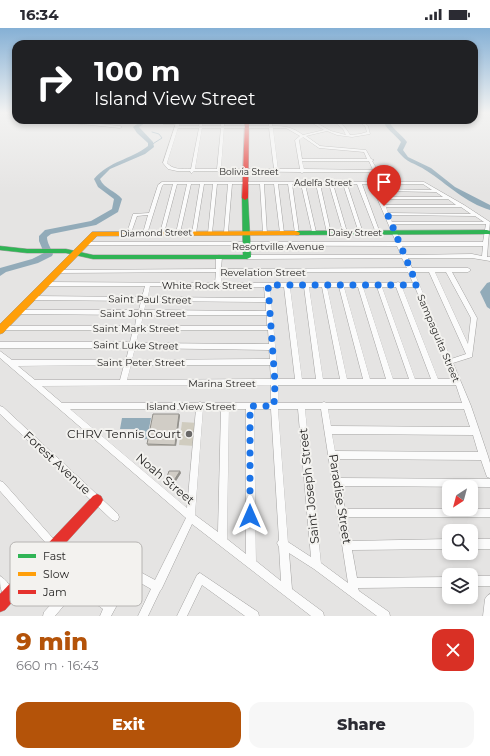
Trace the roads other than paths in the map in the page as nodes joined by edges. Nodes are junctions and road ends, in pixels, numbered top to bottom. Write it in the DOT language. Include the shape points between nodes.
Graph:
graph roads {
  1 [pos="172,139"];
  2 [pos="198,139"];
  3 [pos="222,139"];
  4 [pos="247,139"];
  5 [pos="272,139"];
  6 [pos="298,139"];
  7 [pos="307,139"];
  8 [pos="301,160"];
  9 [pos="372,160"];
  10 [pos="192,172"];
  11 [pos="218,172"];
  12 [pos="246,172"];
  13 [pos="276,172"];
  14 [pos="302,172"];
  15 [pos="175,183"];
  16 [pos="189,183"];
  17 [pos="202,183"];
  18 [pos="215,183"];
  19 [pos="230,183"];
  20 [pos="262,183"];
  21 [pos="276,183"];
  22 [pos="290,183"];
  23 [pos="304,183"];
  24 [pos="318,183"];
  25 [pos="331,183"];
  26 [pos="345,183"];
  27 [pos="359,183"];
  28 [pos="373,183"];
  29 [pos="247,184"];
  30 [pos="376,190"];
  31 [pos="436,190"];
  32 [pos="380,198"];
  33 [pos="448,198"];
  34 [pos="384,206"];
  35 [pos="462,206"];
  36 [pos="150,214"];
  37 [pos="387,214"];
  38 [pos="477,215"];
  39 [pos="391,223"];
  40 [pos="487,228"];
  41 [pos="194,232"];
  42 [pos="226,232"];
  43 [pos="314,232"];
  44 [pos="346,232"];
  45 [pos="361,232"];
  46 [pos="396,232"];
  47 [pos="129,233"];
  48 [pos="145,233"];
  49 [pos="162,233"];
  50 [pos="178,233"];
  51 [pos="210,233"];
  52 [pos="246,233"];
  53 [pos="265,233"];
  54 [pos="282,233"];
  55 [pos="297,233"];
  56 [pos="329,233"];
  57 [pos="378,233"];
  58 [pos="83,244"];
  59 [pos="247,244"];
  60 [pos="400,244"];
  61 [pos="486,244"];
  62 [pos="0,248"];
  63 [pos="74,254"];
  64 [pos="219,257"];
  65 [pos="247,257"];
  66 [pos="406,257"];
  67 [pos="484,257"];
  68 [pos="490,259"];
  69 [pos="431,270"];
  70 [pos="448,270"];
  71 [pos="468,270"];
  72 [pos="57,271"];
  73 [pos="412,271"];
  74 [pos="218,272"];
  75 [pos="44,284"];
  76 [pos="306,284"];
  77 [pos="324,284"];
  78 [pos="341,284"];
  79 [pos="398,284"];
  80 [pos="148,285"];
  81 [pos="218,285"];
  82 [pos="268,285"];
  83 [pos="287,285"];
  84 [pos="360,285"];
  85 [pos="379,285"];
  86 [pos="417,285"];
  87 [pos="31,298"];
  88 [pos="144,298"];
  89 [pos="268,300"];
  90 [pos="17,312"];
  91 [pos="141,312"];
  92 [pos="269,314"];
  93 [pos="137,328"];
  94 [pos="270,328"];
  95 [pos="1,329"];
  96 [pos="133,344"];
  97 [pos="0,345"];
  98 [pos="271,347"];
  99 [pos="0,354"];
  100 [pos="470,355"];
  101 [pos="128,362"];
  102 [pos="272,362"];
  103 [pos="450,362"];
  104 [pos="10,363"];
  105 [pos="367,381"];
  106 [pos="298,382"];
  107 [pos="344,382"];
  108 [pos="390,382"];
  109 [pos="413,382"];
  110 [pos="436,382"];
  111 [pos="458,382"];
  112 [pos="34,383"];
  113 [pos="124,383"];
  114 [pos="275,383"];
  115 [pos="320,383"];
  116 [pos="200,405"];
  117 [pos="324,405"];
  118 [pos="60,406"];
  119 [pos="250,406"];
  120 [pos="274,406"];
  121 [pos="300,406"];
  122 [pos="467,406"];
  123 [pos="225,407"];
  124 [pos="0,409"];
  125 [pos="329,430"];
  126 [pos="476,431"];
  127 [pos="333,455"];
  128 [pos="484,456"];
  129 [pos="490,474"];
  130 [pos="337,482"];
  131 [pos="490,483"];
  132 [pos="0,485"];
  133 [pos="97,500"];
  134 [pos="342,512"];
  135 [pos="490,513"];
  136 [pos="115,516"];
  137 [pos="191,517"];
  138 [pos="222,541"];
  139 [pos="51,542"];
  140 [pos="60,542"];
  141 [pos="282,543"];
  142 [pos="442,544"];
  143 [pos="478,544"];
  144 [pos="490,544"];
  145 [pos="347,546"];
  146 [pos="251,564"];
  147 [pos="317,566"];
  148 [pos="142,578"];
  149 [pos="0,581"];
  150 [pos="490,581"];
  151 [pos="442,582"];
  152 [pos="478,582"];
  153 [pos="158,587"];
  154 [pos="353,588"];
  155 [pos="287,591"];
  156 [pos="10,594"];
  157 [pos="490,599"];
  158 [pos="0,605"];
  159 [pos="58,606"];
  160 [pos="308,612"];
  161 [pos="50,615"];
  162 [pos="143,616"];
  163 [pos="182,616"];
  164 [pos="254,616"];
  165 [pos="319,616"];
  166 [pos="385,616"];
  167 [pos="488,616"];
  1 -- 10 [label="street, Bolivia Street" via="164,163 169,168"];
  2 -- 10 [label="street"];
  3 -- 11 [label="street"];
  4 -- 12 [label="street"];
  5 -- 13 [label="street"];
  6 -- 8 [label="street"];
  7 -- 9 [label="street" via="323,148 365,151"];
  8 -- 9 [label="street"];
  8 -- 14 [label="street"];
  9 -- 14 [label="street, Bolivia Street" via="376,169 374,171"];
  10 -- 11 [label="street, Bolivia Street"];
  11 -- 12 [label="street, Bolivia Street"];
  12 -- 13 [label="street, Bolivia Street"];
  12 -- 29 [label="street" via="249,176"];
  13 -- 14 [label="street, Bolivia Street"];
  15 -- 16 [label="street, Adelfa Street"];
  15 -- 36 [label="street, Adelfa Street" via="161,184"];
  15 -- 49 [label="street"];
  16 -- 17 [label="street, Adelfa Street"];
  16 -- 50 [label="street"];
  17 -- 18 [label="street, Adelfa Street"];
  17 -- 41 [label="street"];
  18 -- 19 [label="street, Adelfa Street"];
  18 -- 51 [label="street"];
  19 -- 29 [label="street, Adelfa Street"];
  19 -- 42 [label="street"];
  20 -- 21 [label="street, Adelfa Street"];
  20 -- 29 [label="street, Adelfa Street"];
  20 -- 53 [label="street"];
  21 -- 22 [label="street, Adelfa Street"];
  21 -- 54 [label="street"];
  22 -- 23 [label="street, Adelfa Street"];
  22 -- 55 [label="street"];
  23 -- 24 [label="street, Adelfa Street"];
  23 -- 43 [label="street"];
  24 -- 25 [label="street, Adelfa Street"];
  24 -- 56 [label="street"];
  25 -- 26 [label="street, Adelfa Street"];
  25 -- 44 [label="street"];
  26 -- 27 [label="street, Adelfa Street"];
  26 -- 45 [label="street"];
  27 -- 28 [label="street, Adelfa Street"];
  27 -- 57 [label="street"];
  28 -- 30 [label="street, Sampaguita Street"];
  28 -- 31 [label="street, Adelfa Street" via="424,183"];
  29 -- 52 [label="street"];
  30 -- 31 [label="street"];
  30 -- 32 [label="street, Sampaguita Street"];
  31 -- 33 [label="street"];
  32 -- 33 [label="street"];
  32 -- 34 [label="street, Sampaguita Street"];
  33 -- 35 [label="street"];
  34 -- 35 [label="street"];
  34 -- 37 [label="street, Sampaguita Street"];
  35 -- 38 [label="street"];
  36 -- 47 [label="street" via="135,215"];
  36 -- 48 [label="street"];
  37 -- 38 [label="street"];
  37 -- 39 [label="street, Sampaguita Street"];
  38 -- 40 [label="street"];
  39 -- 40 [label="street"];
  39 -- 46 [label="street, Sampaguita Street"];
  40 -- 46 [label="street, Daisy Street"];
  40 -- 61 [label="street"];
  41 -- 50 [label="street, Diamond Street"];
  41 -- 51 [label="street, Diamond Street"];
  42 -- 51 [label="street, Diamond Street"];
  42 -- 52 [label="street, Diamond Street"];
  43 -- 55 [label="street, Daisy Street"];
  43 -- 56 [label="street, Daisy Street"];
  44 -- 45 [label="street, Daisy Street"];
  44 -- 56 [label="street, Daisy Street"];
  45 -- 57 [label="street, Daisy Street"];
  46 -- 57 [label="street, Daisy Street"];
  46 -- 60 [label="street, Sampaguita Street"];
  47 -- 48 [label="street, Diamond Street"];
  47 -- 58 [label="street, Diamond Street" via="95,234"];
  48 -- 49 [label="street, Diamond Street"];
  49 -- 50 [label="street, Diamond Street"];
  52 -- 53 [label="street, Daisy Street"];
  52 -- 59 [label="street"];
  53 -- 54 [label="street, Daisy Street"];
  54 -- 55 [label="street, Daisy Street"];
  58 -- 59 [label="street"];
  58 -- 63 [label="street, Diamond Street"];
  59 -- 60 [label="street"];
  59 -- 65 [label="street"];
  60 -- 61 [label="street"];
  60 -- 66 [label="street, Sampaguita Street"];
  61 -- 67 [label="street"];
  62 -- 63 [label="street, Resortville Avenue"];
  63 -- 64 [label="street, Resortville Avenue" via="93,257"];
  63 -- 72 [label="street"];
  64 -- 65 [label="street, Resortville Avenue"];
  64 -- 74 [label="street"];
  65 -- 66 [label="street, Resortville Avenue"];
  66 -- 67 [label="street, Resortville Avenue"];
  66 -- 73 [label="street, Sampaguita Street"];
  67 -- 68 [label="street, Resortville Avenue"];
  69 -- 70 [label="street, Revelation Street"];
  69 -- 73 [label="street, Revelation Street"];
  69 -- 100 [label="street"];
  70 -- 71 [label="street, Revelation Street"];
  70 -- 100 [label="street" via="474,318"];
  72 -- 74 [label="street, Revelation Street"];
  72 -- 75 [label="street"];
  73 -- 74 [label="street, Revelation Street"];
  73 -- 86 [label="street, Sampaguita Street"];
  74 -- 81 [label="street"];
  75 -- 80 [label="street, White Rock Street"];
  75 -- 87 [label="street"];
  76 -- 77 [label="street, White Rock Street"];
  76 -- 83 [label="street, White Rock Street"];
  76 -- 115 [label="street"];
  77 -- 78 [label="street, White Rock Street"];
  77 -- 107 [label="street"];
  78 -- 84 [label="street, White Rock Street"];
  78 -- 105 [label="street"];
  79 -- 85 [label="street, White Rock Street"];
  79 -- 86 [label="street, White Rock Street"];
  79 -- 110 [label="street"];
  80 -- 81 [label="street, White Rock Street"];
  80 -- 88 [label="street"];
  81 -- 82 [label="street, White Rock Street"];
  82 -- 83 [label="street, White Rock Street"];
  82 -- 89 [label="street"];
  83 -- 106 [label="street"];
  84 -- 85 [label="street, White Rock Street"];
  84 -- 108 [label="street"];
  85 -- 109 [label="street"];
  86 -- 103 [label="street, Sampaguita Street"];
  87 -- 88 [label="street, Saint Paul Street"];
  87 -- 90 [label="street"];
  88 -- 89 [label="street, Saint Paul Street"];
  88 -- 91 [label="street"];
  89 -- 92 [label="street"];
  90 -- 91 [label="street, Saint John Street"];
  90 -- 95 [label="street"];
  91 -- 92 [label="street, Saint John Street"];
  91 -- 93 [label="street"];
  92 -- 94 [label="street"];
  93 -- 94 [label="street, Saint Mark Street"];
  93 -- 95 [label="street, Saint Mark Street"];
  93 -- 96 [label="street"];
  94 -- 98 [label="street"];
  96 -- 97 [label="street, Saint Luke Street"];
  96 -- 98 [label="street, Saint Luke Street"];
  96 -- 101 [label="street"];
  98 -- 102 [label="street"];
  99 -- 104 [label="street, Noah Street"];
  100 -- 103 [label="street"];
  101 -- 102 [label="street, Saint Peter Street"];
  101 -- 104 [label="street, Saint Peter Street"];
  101 -- 113 [label="street"];
  102 -- 114 [label="street"];
  103 -- 111 [label="street, Sampaguita Street"];
  104 -- 112 [label="street, Noah Street"];
  105 -- 107 [label="street, Marina Street"];
  105 -- 108 [label="street, Marina Street"];
  106 -- 114 [label="street, Marina Street"];
  106 -- 115 [label="street, Marina Street"];
  107 -- 115 [label="street, Marina Street"];
  108 -- 109 [label="street, Marina Street"];
  109 -- 110 [label="street, Marina Street"];
  110 -- 111 [label="street, Marina Street"];
  111 -- 122 [label="street, Sampaguita Street"];
  112 -- 113 [label="street, Marina Street"];
  112 -- 118 [label="street, Noah Street"];
  113 -- 114 [label="street, Marina Street"];
  114 -- 120 [label="street"];
  116 -- 118 [label="street, Island View Street"];
  116 -- 123 [label="street, Island View Street"];
  116 -- 137 [label="street"];
  117 -- 121 [label="street, Island View Street"];
  117 -- 122 [label="street, Island View Street"];
  117 -- 125 [label="street, Paradise Street"];
  118 -- 137 [label="street, Noah Street"];
  119 -- 120 [label="street, Island View Street"];
  119 -- 123 [label="street, Island View Street"];
  119 -- 146 [label="street"];
  120 -- 121 [label="street, Island View Street"];
  120 -- 141 [label="street"];
  121 -- 147 [label="street, Saint Joseph Street"];
  122 -- 126 [label="street, Sampaguita Street"];
  123 -- 138 [label="street"];
  124 -- 133 [label="street, Forest Avenue"];
  125 -- 126 [label="street"];
  125 -- 127 [label="street, Paradise Street"];
  126 -- 128 [label="street, Sampaguita Street"];
  127 -- 128 [label="street"];
  127 -- 130 [label="street, Paradise Street"];
  128 -- 129 [label="street, Sampaguita Street"];
  130 -- 131 [label="street"];
  130 -- 134 [label="street, Paradise Street"];
  132 -- 139 [label="street"];
  133 -- 136 [label="street, Forest Avenue"];
  133 -- 140 [label="street"];
  134 -- 135 [label="street"];
  134 -- 145 [label="street, Paradise Street"];
  137 -- 138 [label="street, Noah Street"];
  137 -- 153 [label="street"];
  138 -- 146 [label="street, Noah Street"];
  141 -- 147 [label="street"];
  141 -- 155 [label="street"];
  142 -- 145 [label="street"];
  143 -- 144 [label="street"];
  145 -- 154 [label="street, Paradise Street"];
  146 -- 155 [label="street, Noah Street"];
  147 -- 154 [label="street"];
  148 -- 153 [label="street"];
  149 -- 156 [label="street"];
  150 -- 152 [label="street"];
  151 -- 154 [label="street"];
  153 -- 162 [label="street"];
  154 -- 166 [label="street"];
  155 -- 160 [label="street, Noah Street"];
  156 -- 158 [label="street"];
  157 -- 167 [label="street"];
  159 -- 161 [label="street"];
  160 -- 165 [label="street, Noah Street"];
  163 -- 164 [label="street" via="200,578"];
}
